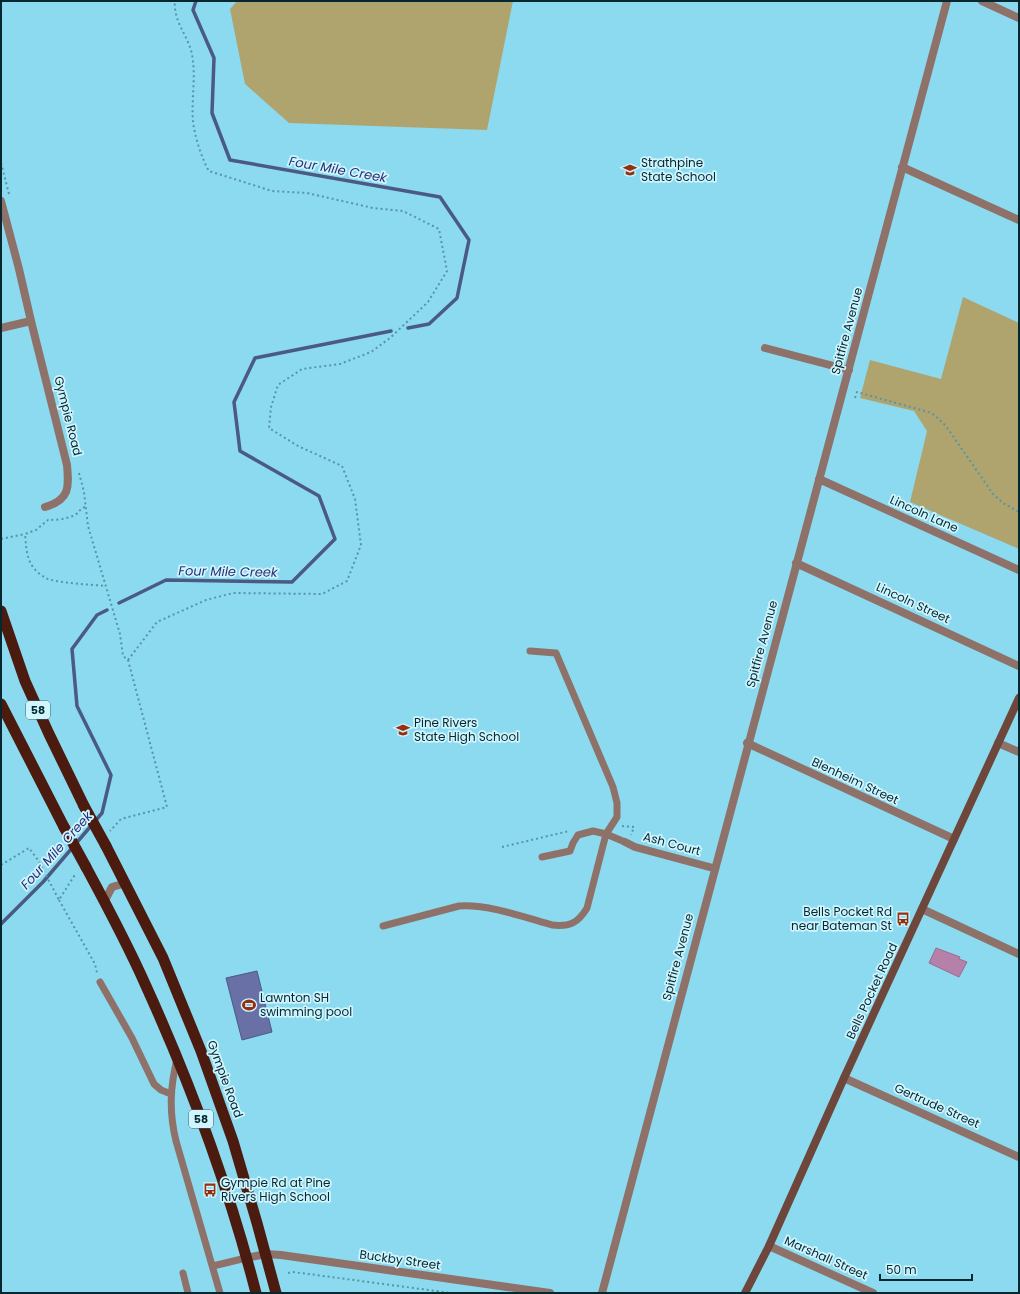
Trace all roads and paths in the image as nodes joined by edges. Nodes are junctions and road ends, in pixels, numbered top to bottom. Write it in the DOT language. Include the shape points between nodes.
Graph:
graph roads {
  1 [pos="175,1"];
  2 [pos="947,1"];
  3 [pos="982,1"];
  4 [pos="1019,18"];
  5 [pos="902,167"];
  6 [pos="1,201"];
  7 [pos="1019,220"];
  8 [pos="31,321"];
  9 [pos="1,328"];
  10 [pos="765,348"];
  11 [pos="849,370"];
  12 [pos="855,398"];
  13 [pos="819,479"];
  14 [pos="45,507"];
  15 [pos="86,507"];
  16 [pos="1019,512"];
  17 [pos="88,526"];
  18 [pos="25,534"];
  19 [pos="1,539"];
  20 [pos="796,563"];
  21 [pos="1019,570"];
  22 [pos="105,586"];
  23 [pos="1,611"];
  24 [pos="530,651"];
  25 [pos="128,660"];
  26 [pos="1019,666"];
  27 [pos="1019,698"];
  28 [pos="1,704"];
  29 [pos="747,743"];
  30 [pos="998,743"];
  31 [pos="1019,752"];
  32 [pos="634,827"];
  33 [pos="606,834"];
  34 [pos="954,839"];
  35 [pos="106,840"];
  36 [pos="628,840"];
  37 [pos="542,857"];
  38 [pos="1,865"];
  39 [pos="82,868"];
  40 [pos="713,868"];
  41 [pos="126,883"];
  42 [pos="59,900"];
  43 [pos="104,902"];
  44 [pos="922,910"];
  45 [pos="384,926"];
  46 [pos="1019,954"];
  47 [pos="100,982"];
  48 [pos="177,1058"];
  49 [pos="844,1078"];
  50 [pos="171,1094"];
  51 [pos="1019,1157"];
  52 [pos="769,1246"];
  53 [pos="266,1254"];
  54 [pos="246,1258"];
  55 [pos="213,1266"];
  56 [pos="183,1273"];
  57 [pos="288,1273"];
  58 [pos="188,1293"];
  59 [pos="220,1293"];
  60 [pos="256,1293"];
  61 [pos="276,1293"];
  62 [pos="451,1293"];
  63 [pos="550,1293"];
  64 [pos="602,1293"];
  65 [pos="745,1293"];
  66 [pos="873,1293"];
  1 -- 25 [label="path" via="177,18 191,50 194,71 193,122 203,162 209,171 272,191 307,192 373,208 403,211 439,229 447,272 428,302 390,338 371,352 340,364 302,369 278,384 271,407 269,428 298,446 342,466 355,499 361,545 347,581 322,594 233,593 206,600 157,622"];
  2 -- 5 [label="street, Spitfire Avenue"];
  3 -- 4 [label="street"];
  5 -- 7 [label="street"];
  5 -- 11 [label="street, Spitfire Avenue"];
  6 -- 8 [label="street, Gympie Road"];
  8 -- 9 [label="street"];
  8 -- 14 [label="street, Gympie Road" via="69,481 64,496 53,505"];
  10 -- 11 [label="street"];
  11 -- 13 [label="street, Spitfire Avenue"];
  12 -- 16 [label="path" via="857,392 932,413 946,426 993,494"];
  13 -- 20 [label="street, Spitfire Avenue"];
  13 -- 21 [label="street, Lincoln Lane"];
  15 -- 18 [label="path" via="70,517 48,520 36,530"];
  17 -- 22 [label="path"];
  18 -- 19 [label="path"];
  18 -- 22 [label="path" via="30,562 36,571 47,578 59,581"];
  20 -- 26 [label="street, Lincoln Street"];
  20 -- 29 [label="street, Spitfire Avenue"];
  22 -- 25 [label="path" via="120,634 123,656"];
  23 -- 35 [label="highway, Gympie Road / 58, bridge" via="25,680 49,734 84,806"];
  24 -- 33 [label="lane" via="556,653 613,787 617,817"];
  25 -- 35 [label="path" via="168,807 121,819"];
  27 -- 30 [label="main road, Bells Pocket Road"];
  28 -- 39 [label="highway, 58, bridge" via="64,827"];
  29 -- 34 [label="street, Blenheim Street"];
  29 -- 40 [label="street, Spitfire Avenue"];
  30 -- 31 [label="street"];
  30 -- 34 [label="main road, Bells Pocket Road"];
  32 -- 36 [label="path"];
  33 -- 36 [label="lane"];
  33 -- 37 [label="lane" via="593,831 578,835 570,851"];
  33 -- 45 [label="lane" via="588,908 574,923 552,925 471,905"];
  34 -- 44 [label="main road, Bells Pocket Road"];
  35 -- 41 [label="highway, Gympie Road / 58"];
  36 -- 40 [label="street, Ash Court" via="635,846"];
  38 -- 42 [label="path" via="29,848"];
  39 -- 42 [label="path"];
  39 -- 43 [label="highway, 58"];
  40 -- 64 [label="street, Spitfire Avenue"];
  41 -- 43 [label="street" via="112,887"];
  41 -- 53 [label="highway, Gympie Road / 58" via="163,958 201,1051 233,1141"];
  42 -- 47 [label="path" via="95,964"];
  43 -- 48 [label="highway, 58" via="146,985"];
  44 -- 46 [label="street"];
  44 -- 49 [label="main road, Bells Pocket Road"];
  47 -- 50 [label="lane" via="132,1038 154,1084"];
  48 -- 50 [label="lane"];
  48 -- 54 [label="highway, 58" via="218,1167"];
  49 -- 51 [label="street, Gertrude Street"];
  49 -- 52 [label="main road, Bells Pocket Road"];
  50 -- 55 [label="lane" via="170,1110 176,1141"];
  52 -- 65 [label="main road, Bells Pocket Road"];
  52 -- 66 [label="street, Marshall Street"];
  53 -- 54 [label="street, Buckby Street"];
  53 -- 61 [label="highway, Gympie Road / 58"];
  53 -- 63 [label="street, Buckby Street"];
  54 -- 55 [label="lane"];
  54 -- 60 [label="highway, 58"];
  55 -- 59 [label="lane"];
  56 -- 58 [label="lane"];
  57 -- 62 [label="path"];
}
